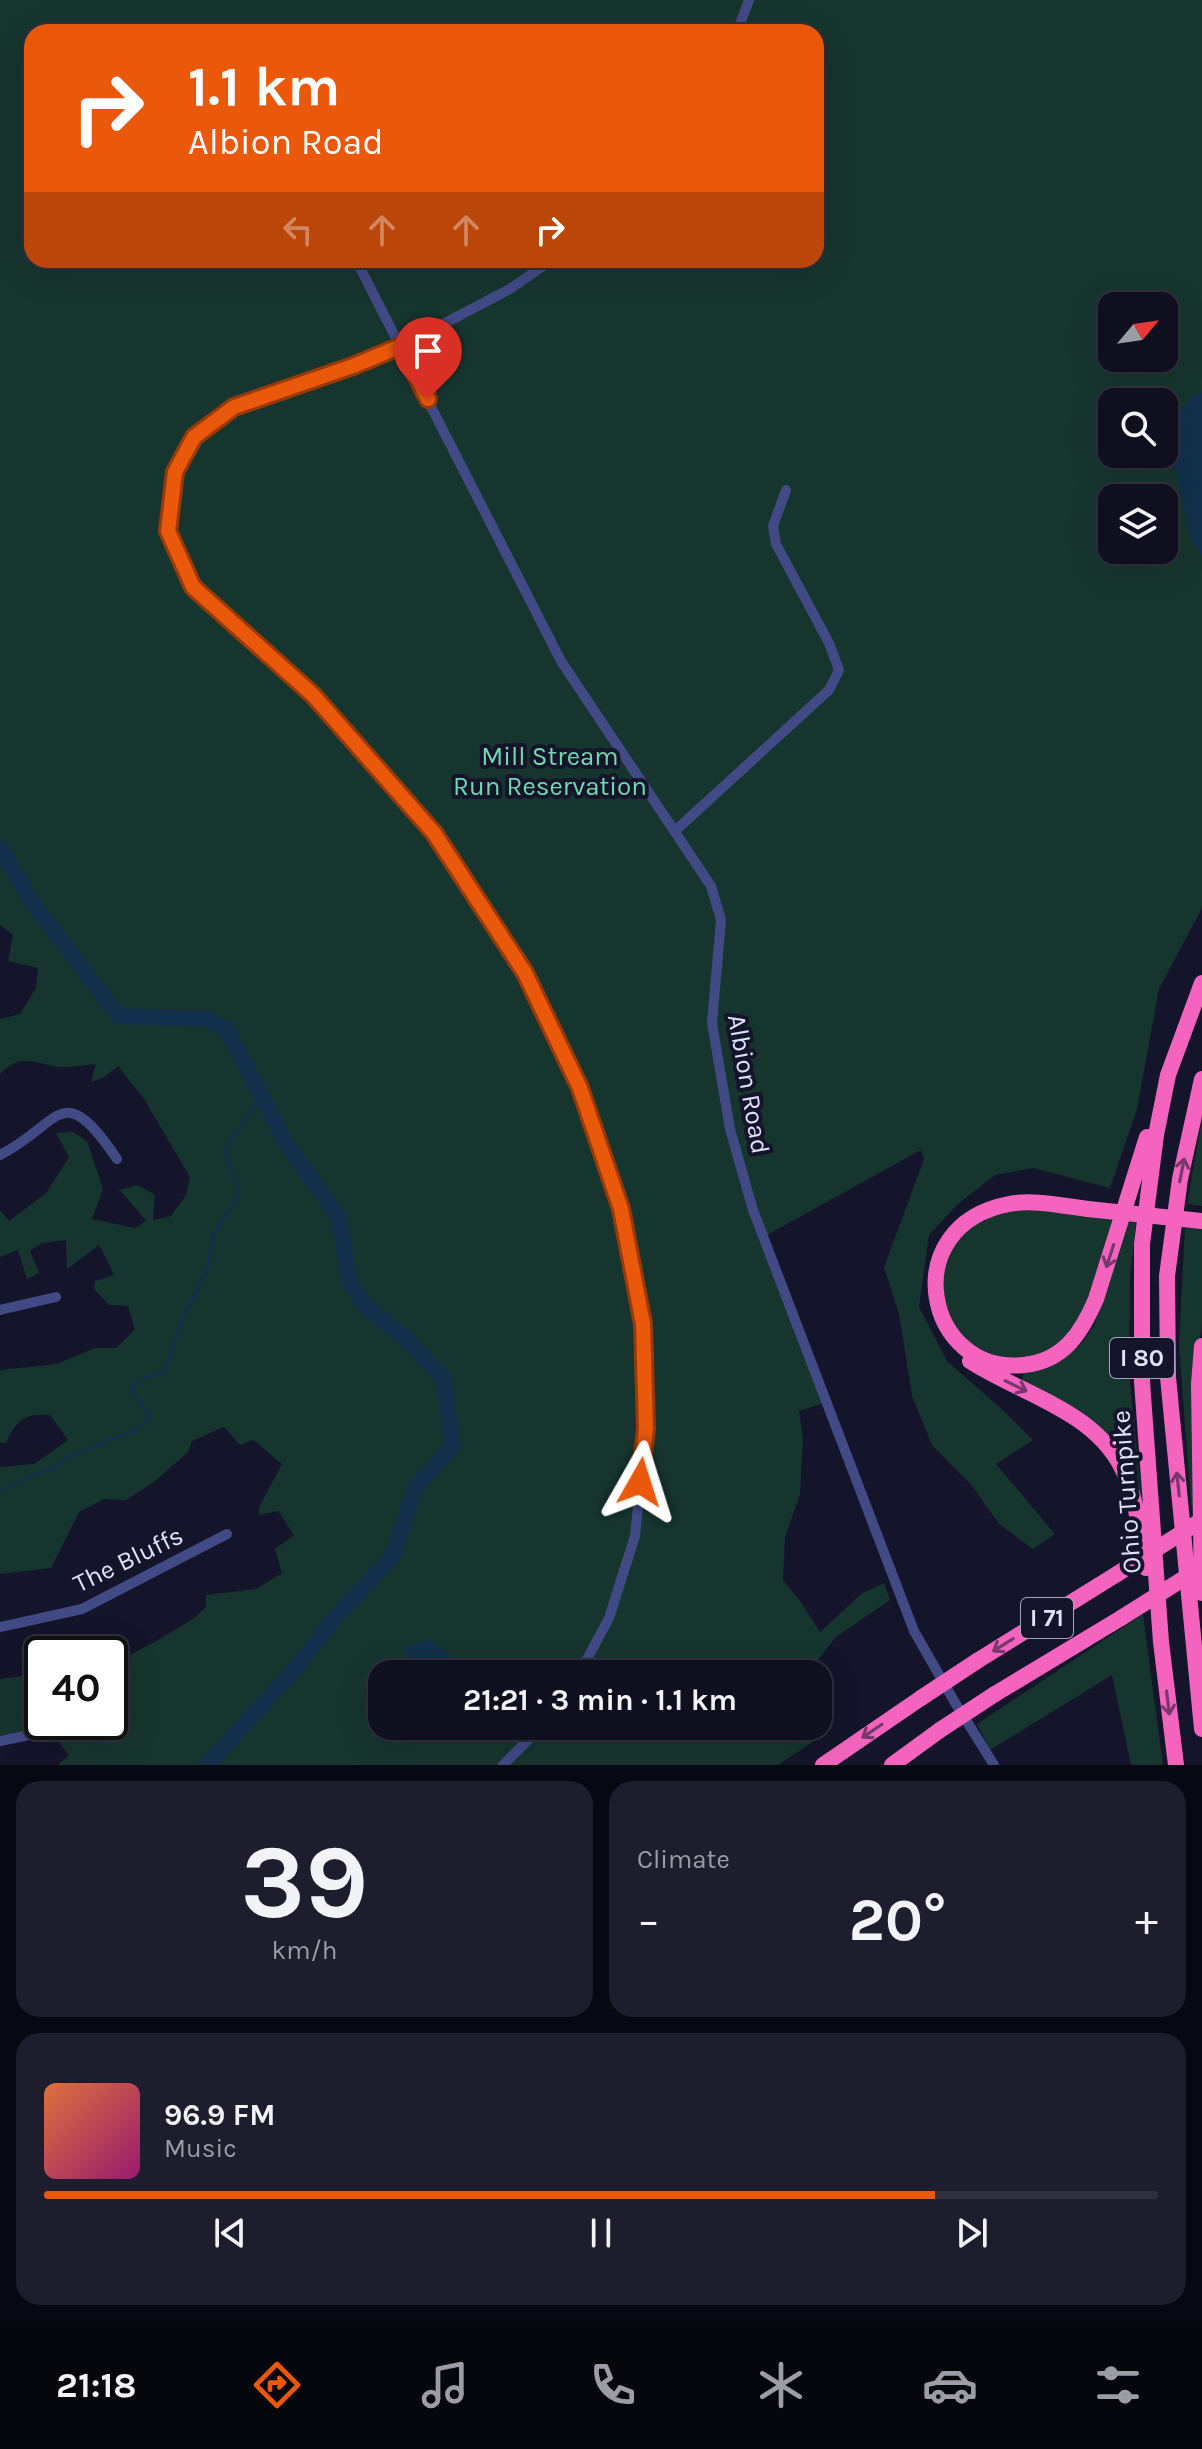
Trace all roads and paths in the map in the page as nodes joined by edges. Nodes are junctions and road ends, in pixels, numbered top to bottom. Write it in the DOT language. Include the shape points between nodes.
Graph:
graph roads {
  1 [pos="749,0"];
  2 [pos="740,24"];
  3 [pos="360,268"];
  4 [pos="540,268"];
  5 [pos="401,346"];
  6 [pos="786,490"];
  7 [pos="675,831"];
  8 [pos="1202,983"];
  9 [pos="1168,1075"];
  10 [pos="1202,1079"];
  11 [pos="0,1155"];
  12 [pos="117,1159"];
  13 [pos="1089,1206"];
  14 [pos="1202,1214"];
  15 [pos="1202,1221"];
  16 [pos="56,1297"];
  17 [pos="0,1310"];
  18 [pos="1202,1346"];
  19 [pos="1202,1520"];
  20 [pos="227,1534"];
  21 [pos="1202,1567"];
  22 [pos="1202,1593"];
  23 [pos="0,1627"];
  24 [pos="1161,1642"];
  25 [pos="586,1660"];
  26 [pos="1202,1729"];
  27 [pos="24,1736"];
  28 [pos="528,1740"];
  29 [pos="0,1741"];
  30 [pos="503,1765"];
  31 [pos="823,1765"];
  32 [pos="892,1765"];
  33 [pos="994,1765"];
  34 [pos="1176,1765"];
  1 -- 2 [label="street"];
  3 -- 5 [label="street, Albion Road"];
  4 -- 5 [label="street"];
  5 -- 7 [label="street, Albion Road" via="561,661"];
  5 -- 25 [label="street" via="234,407 194,437 175,472 168,531 193,587 313,695 434,833 525,973 580,1088 624,1224 643,1324 646,1428 635,1536 609,1618"];
  6 -- 7 [label="street" via="773,526 776,544 839,670 829,690"];
  7 -- 33 [label="street, Albion Road" via="711,886 721,920 712,1023 730,1129 753,1210 914,1631"];
  8 -- 9 [label="highway, Ohio Turnpike / I 80"];
  9 -- 13 [label="highway, one-way" via="1096,1299 1074,1340 1041,1362 1011,1366 981,1359 966,1349 942,1318 935,1288 938,1262 955,1230 979,1213 1011,1204"];
  9 -- 24 [label="highway, Ohio Turnpike / I 80" via="1147,1200 1140,1288"];
  26 -- 10 [label="highway, Ohio Turnpike / I 80, one-way" via="1168,1377 1167,1291 1180,1179"];
  11 -- 12 [label="street" via="54,1116 68,1112 93,1126"];
  13 -- 14 [label="highway"];
  13 -- 15 [label="highway, bridge"];
  13 -- 24 [label="highway, one-way" via="1046,1196 1005,1196 963,1212 932,1255 929,1302 942,1336 955,1349 987,1372 1069,1414 1114,1454 1132,1497"];
  16 -- 17 [label="street"];
  18 -- 22 [label="highway"];
  19 -- 31 [label="highway, I 71, one-way, bridge"];
  20 -- 23 [label="street, The Bluffs" via="82,1609"];
  21 -- 32 [label="highway, I 71, bridge" via="995,1694"];
  24 -- 34 [label="highway, Ohio Turnpike / I 80, one-way"];
  27 -- 29 [label="street"];
  28 -- 30 [label="street"];
}
